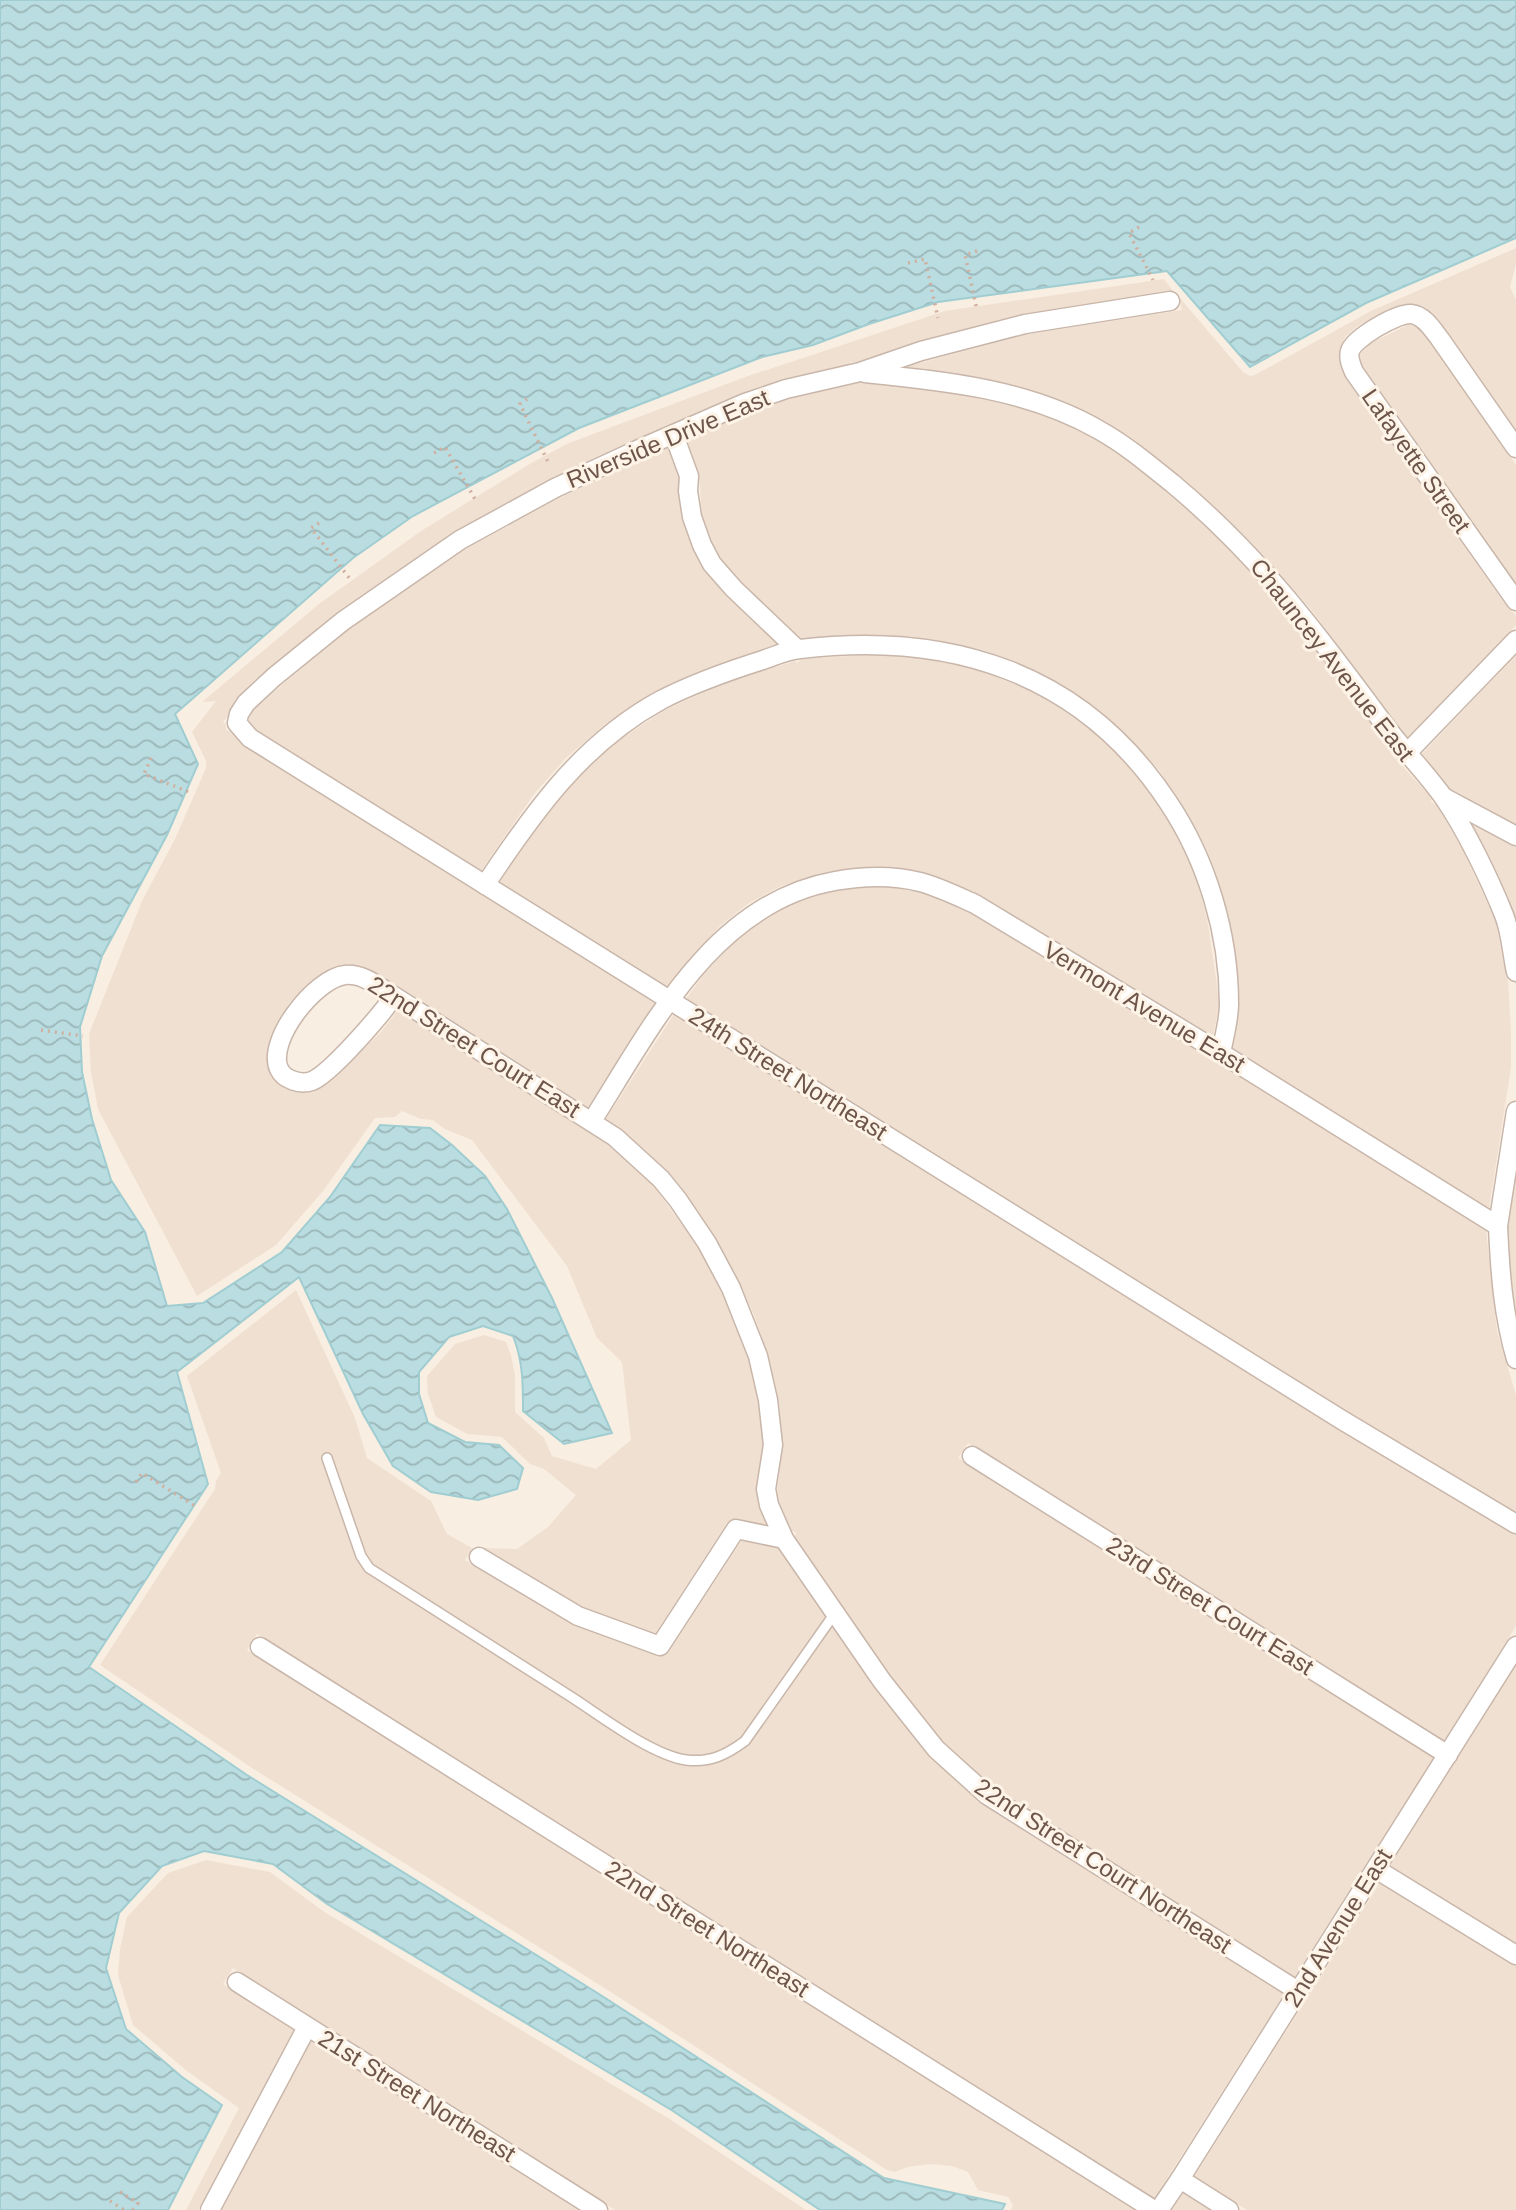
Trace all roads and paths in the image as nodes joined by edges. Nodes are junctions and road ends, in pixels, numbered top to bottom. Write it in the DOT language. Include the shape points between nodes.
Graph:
graph roads {
  1 [pos="1139,227"];
  2 [pos="976,251"];
  3 [pos="908,263"];
  4 [pos="1153,280"];
  5 [pos="1170,301"];
  6 [pos="977,310"];
  7 [pos="938,318"];
  8 [pos="860,372"];
  9 [pos="527,399"];
  10 [pos="674,435"];
  11 [pos="1516,448"];
  12 [pos="434,453"];
  13 [pos="548,462"];
  14 [pos="475,499"];
  15 [pos="318,523"];
  16 [pos="350,579"];
  17 [pos="1516,601"];
  18 [pos="1516,640"];
  19 [pos="797,649"];
  20 [pos="237,723"];
  21 [pos="1406,754"];
  22 [pos="151,758"];
  23 [pos="189,792"];
  24 [pos="1444,798"];
  25 [pos="1516,836"];
  26 [pos="485,885"];
  27 [pos="1516,972"];
  28 [pos="394,996"];
  29 [pos="671,1001"];
  30 [pos="41,1030"];
  31 [pos="83,1036"];
  32 [pos="1221,1053"];
  33 [pos="1516,1111"];
  34 [pos="592,1121"];
  35 [pos="1498,1226"];
  36 [pos="1516,1359"];
  37 [pos="972,1456"];
  38 [pos="327,1458"];
  39 [pos="136,1482"];
  40 [pos="195,1506"];
  41 [pos="1516,1524"];
  42 [pos="784,1539"];
  43 [pos="479,1557"];
  44 [pos="835,1613"];
  45 [pos="1516,1646"];
  46 [pos="260,1647"];
  47 [pos="1448,1755"];
  48 [pos="1376,1869"];
  49 [pos="1516,1955"];
  50 [pos="237,1982"];
  51 [pos="1298,1991"];
  52 [pos="307,2027"];
  53 [pos="1180,2179"];
  54 [pos="120,2192"];
  55 [pos="110,2202"];
  56 [pos="124,2210"];
  57 [pos="134,2210"];
  58 [pos="210,2210"];
  59 [pos="598,2210"];
  60 [pos="1156,2210"];
  61 [pos="1229,2210"];
  1 -- 4 [label="path" via="1129,233"];
  2 -- 6 [label="path" via="965,255"];
  3 -- 7 [label="path" via="925,259"];
  5 -- 8 [label="street, Riverside Drive East" via="1025,324"];
  8 -- 10 [label="street, Riverside Drive East" via="786,388"];
  8 -- 21 [label="street, Chauncey Avenue East" via="951,382 1022,398 1061,411 1129,448 1245,550 1302,613"];
  9 -- 13 [label="path" via="520,404"];
  10 -- 19 [label="street" via="689,477 692,517 712,564"];
  10 -- 20 [label="street, Riverside Drive East" via="555,488 460,540 343,621 284,669 246,703"];
  11 -- 17 [label="street, Lafayette Street" via="1428,324 1410,314 1395,318 1353,345 1349,352 1354,372"];
  12 -- 14 [label="path" via="445,446"];
  15 -- 16 [label="path" via="311,528"];
  18 -- 21 [label="street"];
  19 -- 26 [label="street" via="695,684 659,701 610,734 543,800"];
  19 -- 32 [label="street" via="909,646 977,659 1045,686 1126,748 1181,821 1208,882 1227,978 1229,1006"];
  20 -- 26 [label="street, 24th Street Northeast" via="250,738"];
  21 -- 24 [label="street, Chauncey Avenue East"];
  22 -- 23 [label="path" via="144,774"];
  24 -- 25 [label="street"];
  24 -- 27 [label="street, Chauncey Avenue East" via="1505,916"];
  26 -- 29 [label="street, 24th Street Northeast"];
  28 -- 28 [label="street, 22nd Street Court East" via="373,1024 319,1077 305,1083 283,1074 277,1060 280,1043 299,1009 326,983 340,976 361,976"];
  28 -- 34 [label="street, 22nd Street Court East"];
  29 -- 32 [label="street, Vermont Avenue East" via="728,933 756,911 821,883 888,877 930,885 975,904"];
  29 -- 34 [label="street, Vermont Avenue East"];
  29 -- 41 [label="street, 24th Street Northeast"];
  30 -- 31 [label="path"];
  32 -- 35 [label="street, Vermont Avenue East"];
  33 -- 35 [label="street"];
  34 -- 42 [label="street, 22nd Street Court Northeast" via="639,1158 678,1200 707,1243 743,1314 768,1400 773,1445 766,1489"];
  35 -- 36 [label="street" via="1500,1279"];
  37 -- 47 [label="street, 23rd Street Court East"];
  38 -- 44 [label="lane" via="369,1568 607,1720 663,1753 685,1760 725,1756 745,1741"];
  39 -- 40 [label="path" via="142,1472"];
  42 -- 43 [label="street" via="736,1529 660,1646 578,1616"];
  42 -- 44 [label="street, 22nd Street Court Northeast"];
  44 -- 51 [label="street, 22nd Street Court Northeast" via="936,1749 987,1795"];
  45 -- 47 [label="street, 2nd Avenue East"];
  46 -- 60 [label="street, 22nd Street Northeast"];
  47 -- 48 [label="street, 2nd Avenue East"];
  48 -- 49 [label="street"];
  48 -- 51 [label="street, 2nd Avenue East"];
  50 -- 52 [label="street, 21st Street Northeast"];
  51 -- 53 [label="street, 2nd Avenue East"];
  52 -- 58 [label="street"];
  52 -- 59 [label="street, 21st Street Northeast"];
  53 -- 60 [label="street, 2nd Avenue East"];
  53 -- 61 [label="street"];
  54 -- 57 [label="path" via="138,2203"];
  55 -- 56 [label="path"];
}
